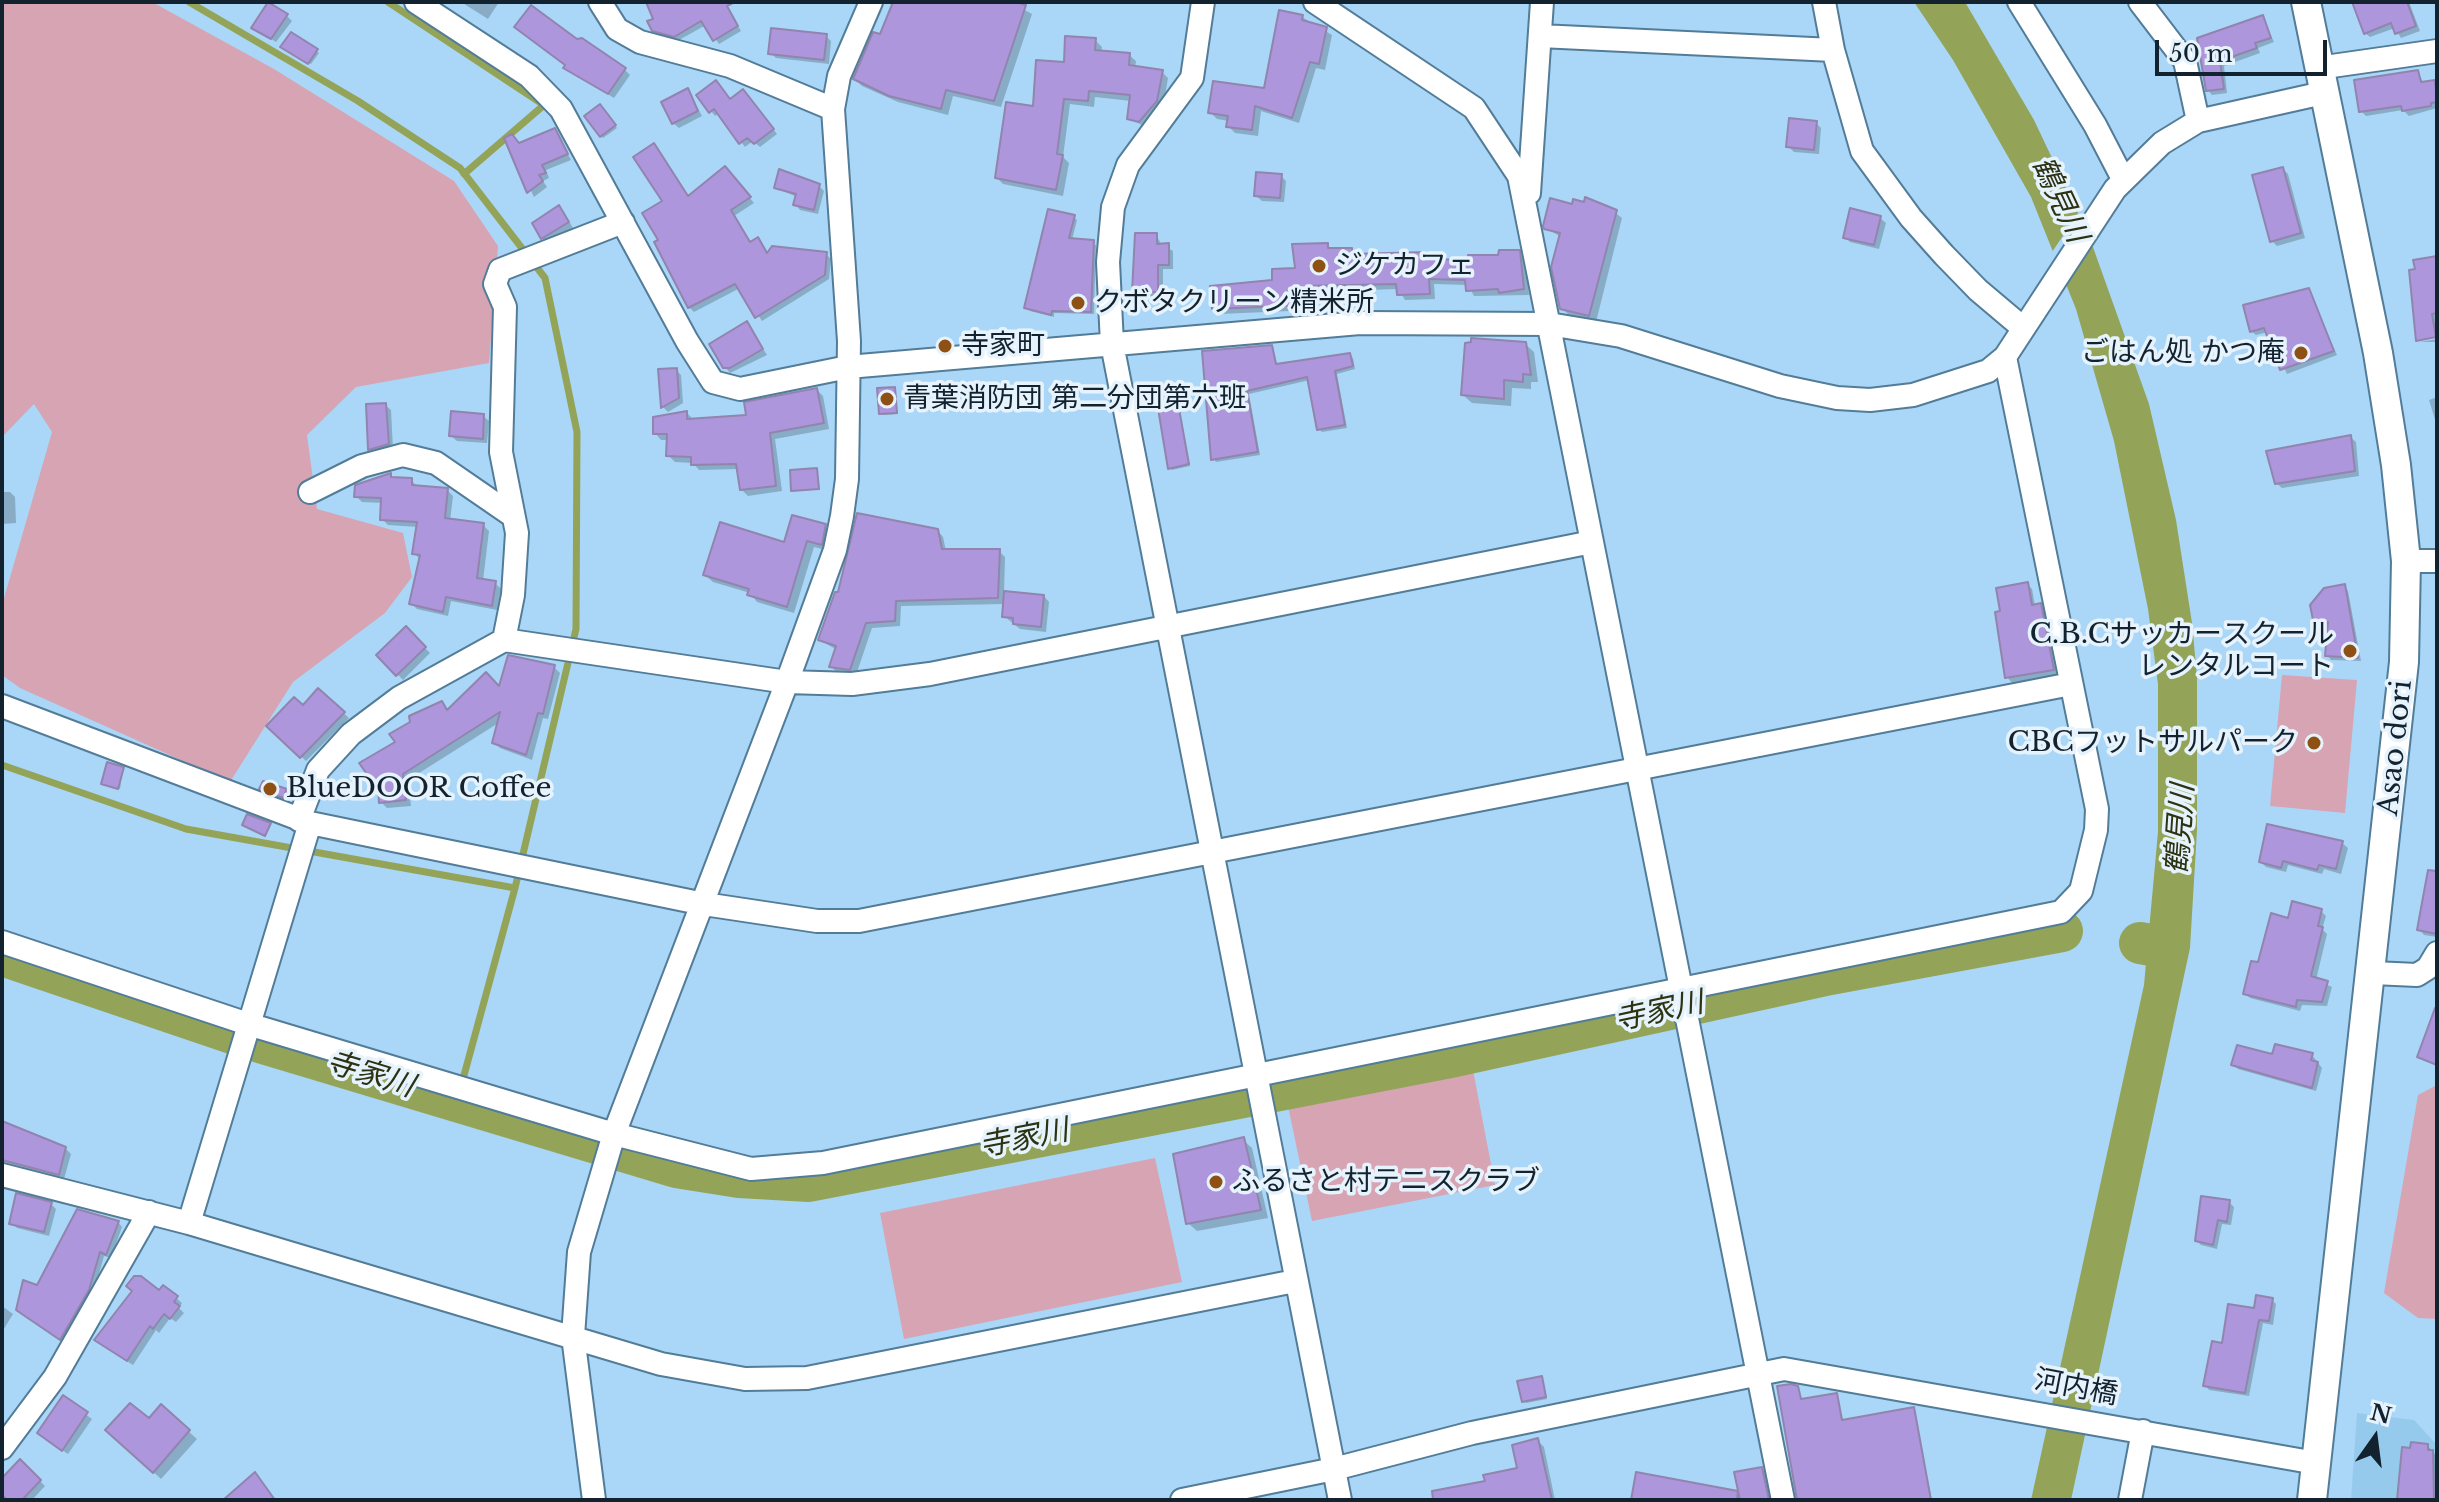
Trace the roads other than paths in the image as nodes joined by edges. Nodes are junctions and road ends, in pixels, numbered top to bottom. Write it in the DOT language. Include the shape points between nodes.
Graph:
graph roads {
  1 [pos="416,2"];
  2 [pos="600,2"];
  3 [pos="871,2"];
  4 [pos="1203,2"];
  5 [pos="1315,2"];
  6 [pos="1542,2"];
  7 [pos="1824,2"];
  8 [pos="2019,2"];
  9 [pos="2140,2"];
  10 [pos="2306,2"];
  11 [pos="1540,36"];
  12 [pos="1833,50"];
  13 [pos="2437,51"];
  14 [pos="2321,81"];
  15 [pos="833,109"];
  16 [pos="2198,121"];
  17 [pos="2119,184"];
  18 [pos="1527,210"];
  19 [pos="623,222"];
  20 [pos="2028,320"];
  21 [pos="1549,324"];
  22 [pos="1112,344"];
  23 [pos="2005,357"];
  24 [pos="848,367"];
  25 [pos="310,492"];
  26 [pos="513,516"];
  27 [pos="1592,542"];
  28 [pos="2406,561"];
  29 [pos="2437,561"];
  30 [pos="1169,626"];
  31 [pos="504,640"];
  32 [pos="787,682"];
  33 [pos="2071,684"];
  34 [pos="2,706"];
  35 [pos="1637,767"];
  36 [pos="305,821"];
  37 [pos="1212,851"];
  38 [pos="704,904"];
  39 [pos="2,942"];
  40 [pos="2437,953"];
  41 [pos="2373,973"];
  42 [pos="1684,1000"];
  43 [pos="248,1024"];
  44 [pos="1260,1085"];
  45 [pos="614,1134"];
  46 [pos="2,1175"];
  47 [pos="149,1212"];
  48 [pos="189,1223"];
  49 [pos="1295,1281"];
  50 [pos="573,1336"];
  51 [pos="1759,1373"];
  52 [pos="2135,1430"];
  53 [pos="2,1448"];
  54 [pos="2316,1463"];
  55 [pos="1334,1469"];
  56 [pos="594,1500"];
  57 [pos="1182,1500"];
  58 [pos="1340,1500"];
  59 [pos="1783,1500"];
  60 [pos="2130,1500"];
  61 [pos="2312,1500"];
  1 -- 19 [label="street" via="502,57 546,93 561,109"];
  2 -- 15 [label="street" via="617,29 640,42 730,66"];
  3 -- 15 [label="street" via="839,76"];
  4 -- 22 [label="street" via="1192,78 1128,165 1113,207 1108,262"];
  5 -- 18 [label="street" via="1474,108 1510,159"];
  6 -- 11 [label="street"];
  7 -- 12 [label="street"];
  8 -- 17 [label="street" via="2095,125"];
  9 -- 16 [label="street" via="2185,61"];
  10 -- 14 [label="main road, Asao dori"];
  11 -- 12 [label="street"];
  11 -- 18 [label="street"];
  12 -- 20 [label="street" via="1862,151 1875,174 1961,273"];
  13 -- 14 [label="street"];
  14 -- 16 [label="street"];
  14 -- 28 [label="main road, Asao dori" via="2378,353"];
  15 -- 24 [label="street"];
  16 -- 17 [label="street" via="2162,143"];
  17 -- 20 [label="street"];
  18 -- 21 [label="street"];
  19 -- 24 [label="street" via="713,382 740,389"];
  19 -- 26 [label="street" via="500,270 495,284 505,307 501,452"];
  20 -- 23 [label="street"];
  21 -- 22 [label="street" via="1360,323"];
  21 -- 23 [label="street" via="1621,336 1780,386 1848,399 1913,395 1955,384 1988,371"];
  21 -- 27 [label="street"];
  22 -- 24 [label="street"];
  22 -- 30 [label="street"];
  23 -- 33 [label="street"];
  24 -- 32 [label="street" via="842,516 835,550"];
  25 -- 26 [label="street" via="362,466 403,455 436,463"];
  26 -- 31 [label="street" via="513,595"];
  27 -- 30 [label="street"];
  27 -- 35 [label="street"];
  28 -- 29 [label="street"];
  28 -- 41 [label="main road, Asao dori" via="2404,662"];
  30 -- 32 [label="street" via="930,674 852,684"];
  30 -- 37 [label="street"];
  31 -- 32 [label="street"];
  31 -- 36 [label="street" via="399,698 351,734 318,770"];
  32 -- 38 [label="street"];
  33 -- 35 [label="street"];
  33 -- 42 [label="street" via="2097,809 2081,891 2061,912"];
  34 -- 36 [label="street"];
  35 -- 37 [label="street"];
  35 -- 42 [label="street"];
  36 -- 38 [label="street"];
  36 -- 43 [label="street"];
  37 -- 38 [label="street" via="859,921 817,921"];
  37 -- 44 [label="street"];
  38 -- 45 [label="street"];
  39 -- 43 [label="street"];
  40 -- 41 [label="street" via="2417,975"];
  41 -- 54 [label="main road, Asao dori"];
  42 -- 44 [label="street"];
  42 -- 51 [label="street"];
  43 -- 45 [label="street"];
  43 -- 48 [label="street"];
  44 -- 45 [label="street" via="823,1163 751,1169"];
  44 -- 49 [label="street"];
  45 -- 50 [label="street" via="579,1252"];
  46 -- 47 [label="street"];
  47 -- 48 [label="street"];
  47 -- 53 [label="street" via="55,1377"];
  48 -- 50 [label="street"];
  49 -- 50 [label="street" via="807,1378 745,1379 675,1367"];
  49 -- 55 [label="street"];
  50 -- 56 [label="street"];
  51 -- 52 [label="street, 河内橋" via="1784,1369"];
  51 -- 55 [label="street, 河内橋" via="1472,1433"];
  51 -- 59 [label="street"];
  52 -- 54 [label="street, 河内橋"];
  52 -- 60 [label="street"];
  54 -- 61 [label="main road, Asao dori"];
  55 -- 57 [label="street, 河内橋"];
  55 -- 58 [label="street"];
}
